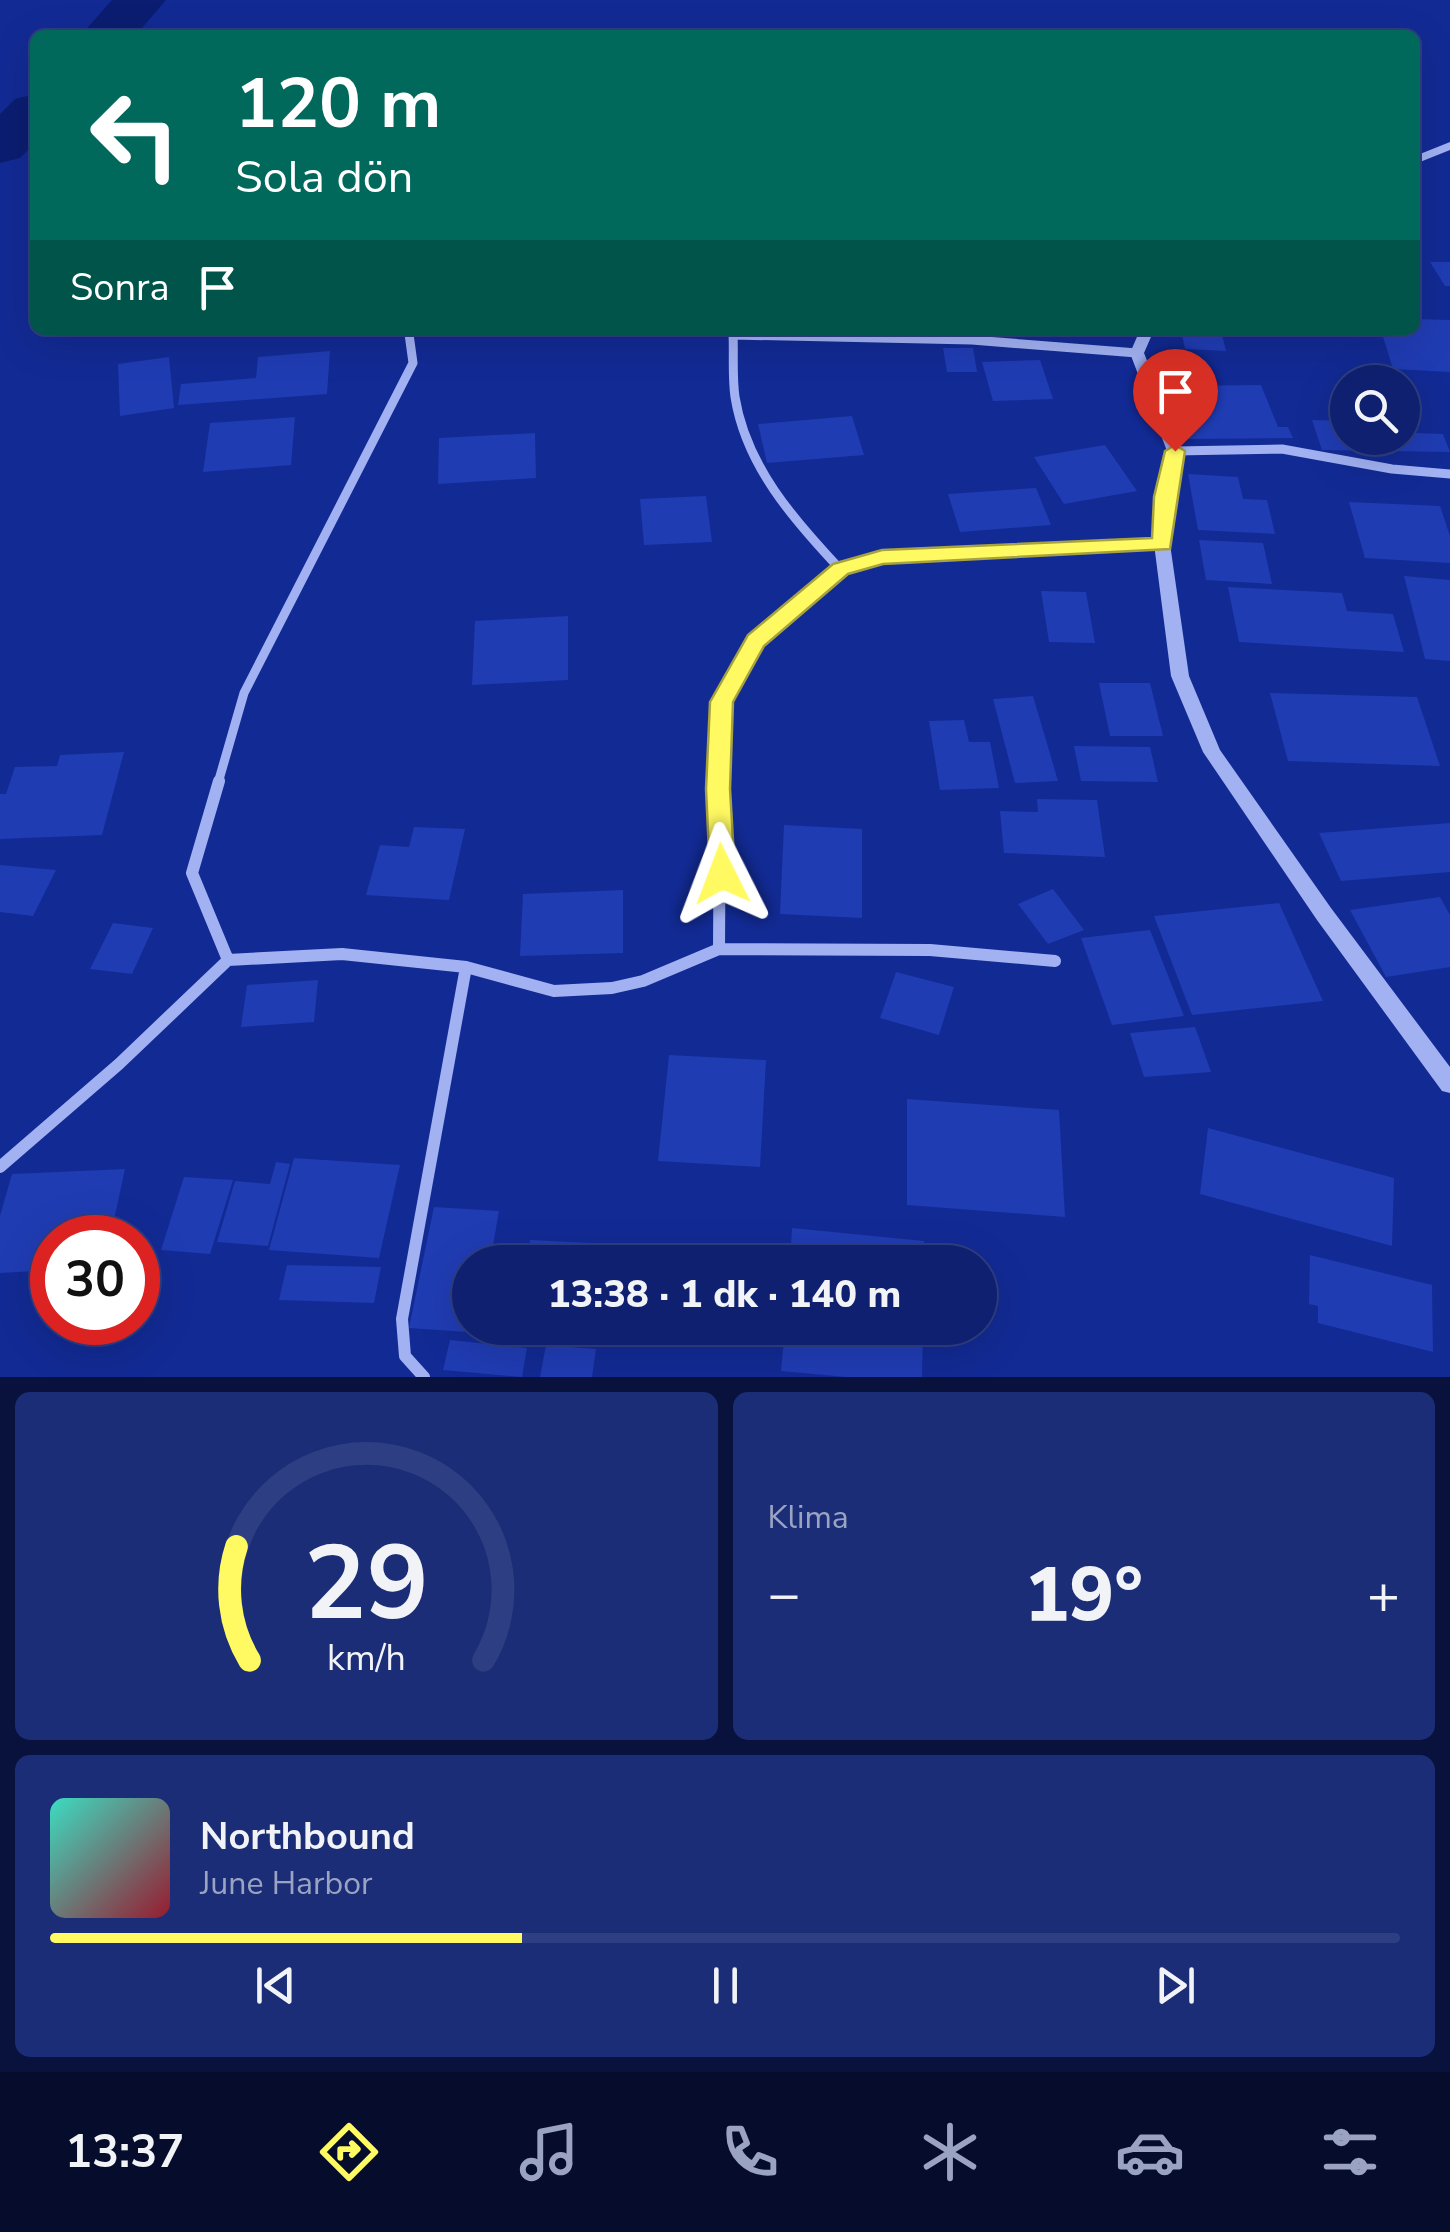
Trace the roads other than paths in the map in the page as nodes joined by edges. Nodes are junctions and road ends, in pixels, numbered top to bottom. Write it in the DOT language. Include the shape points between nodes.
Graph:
graph roads {
  1 [pos="1450,146"];
  2 [pos="1420,158"];
  3 [pos="409,335"];
  4 [pos="733,335"];
  5 [pos="823,335"];
  6 [pos="1145,335"];
  7 [pos="1137,354"];
  8 [pos="1175,451"];
  9 [pos="1450,474"];
  10 [pos="1162,544"];
  11 [pos="840,569"];
  12 [pos="719,949"];
  13 [pos="228,960"];
  14 [pos="1055,961"];
  15 [pos="466,967"];
  16 [pos="1450,1084"];
  17 [pos="0,1166"];
  18 [pos="424,1377"];
  1 -- 2 [label="street"];
  3 -- 13 [label="street" via="412,363 244,692 192,873"];
  4 -- 11 [label="street" via="736,401 755,459 792,520"];
  5 -- 7 [label="street"];
  6 -- 7 [label="street"];
  7 -- 8 [label="street"];
  8 -- 9 [label="street" via="1282,449"];
  8 -- 10 [label="street"];
  10 -- 11 [label="street" via="882,557"];
  10 -- 16 [label="street" via="1180,676 1212,752"];
  11 -- 12 [label="street" via="756,641 722,702"];
  12 -- 14 [label="street" via="930,950"];
  12 -- 15 [label="street" via="612,988 554,990"];
  13 -- 15 [label="street" via="342,954"];
  13 -- 17 [label="street"];
  15 -- 18 [label="street" via="402,1319 405,1356"];
}
